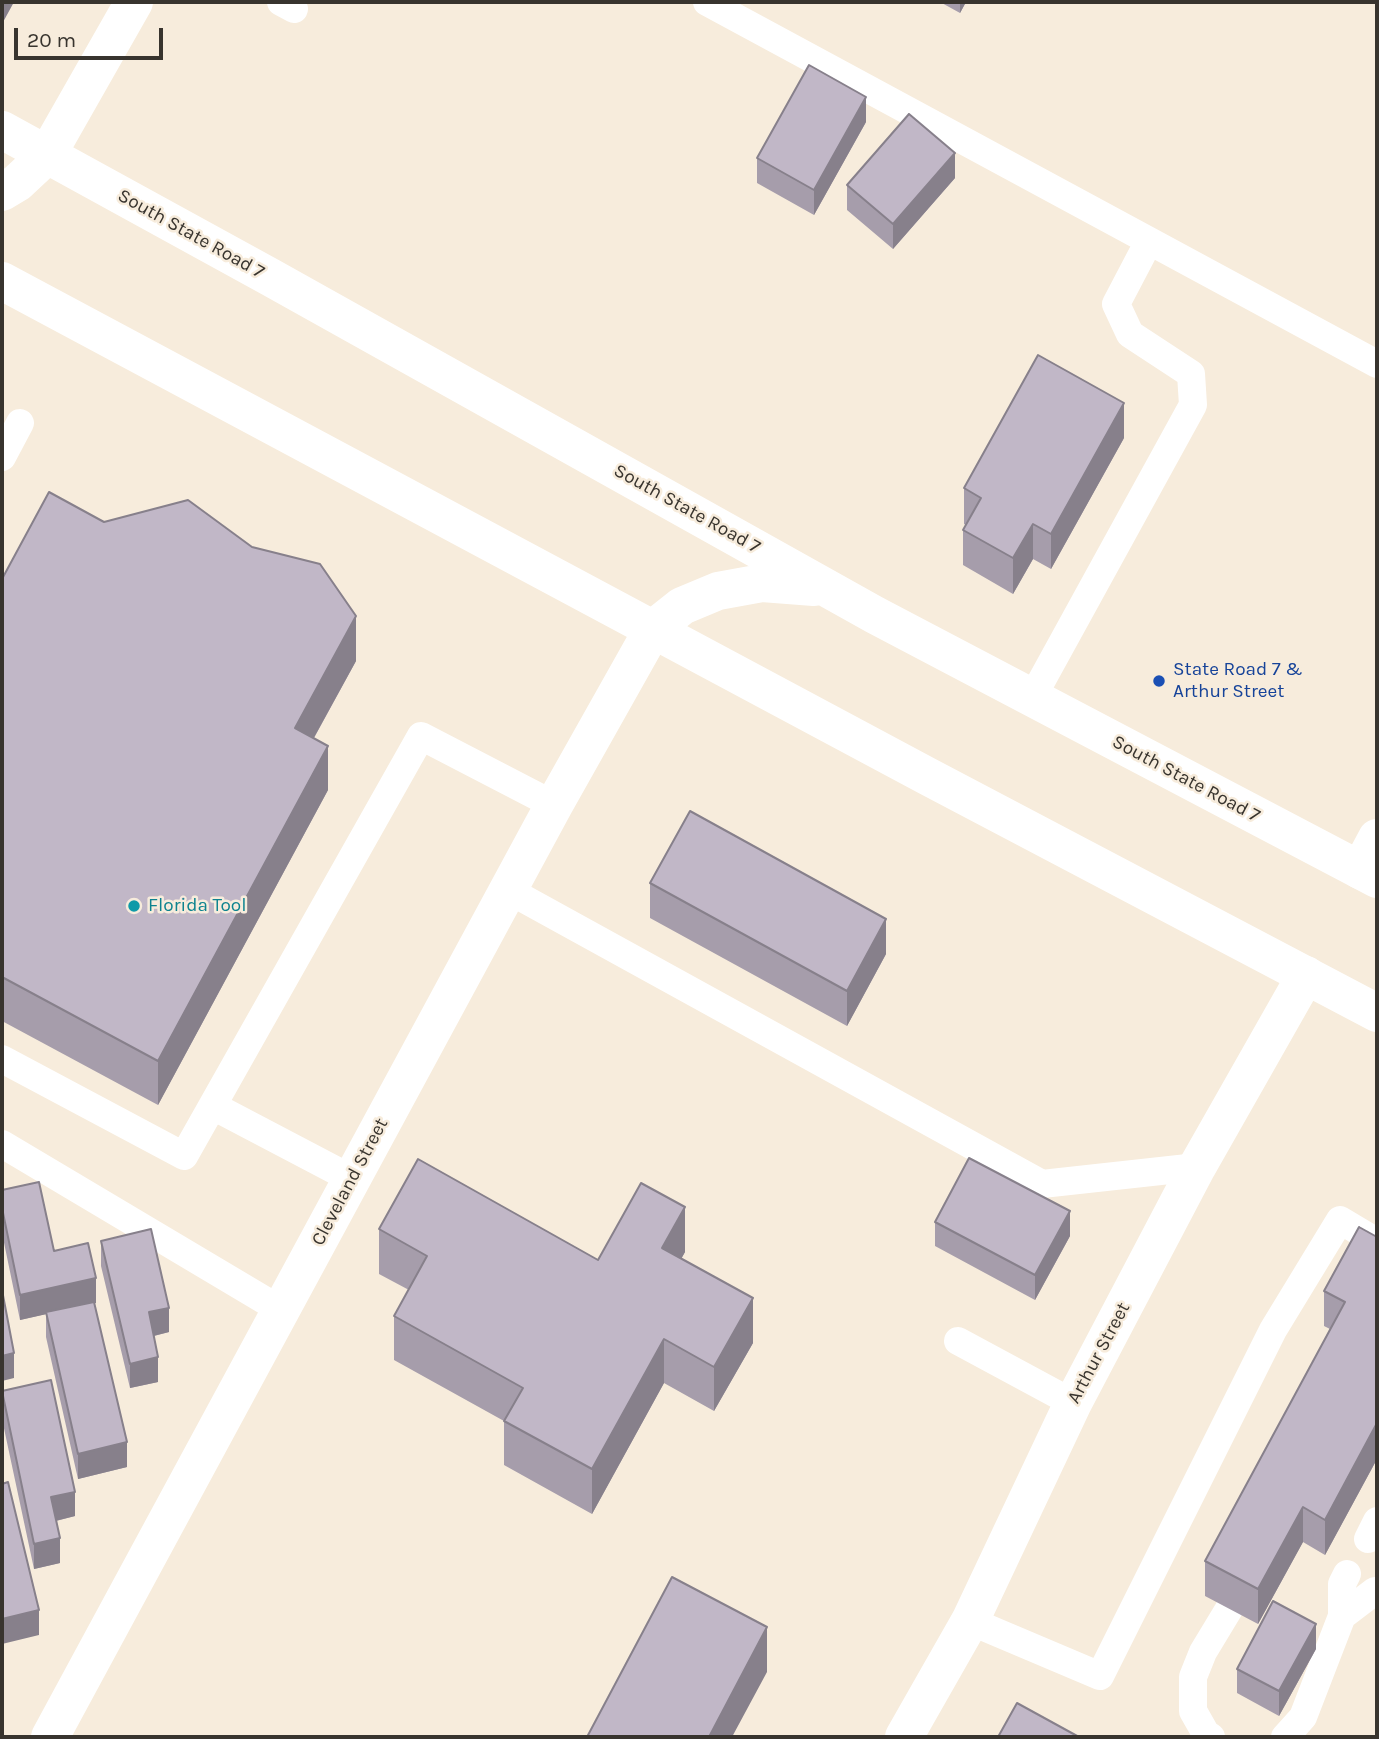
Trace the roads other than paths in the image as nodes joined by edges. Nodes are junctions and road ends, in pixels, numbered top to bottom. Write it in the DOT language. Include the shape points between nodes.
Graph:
graph roads {
  1 [pos="134,2"];
  2 [pos="707,2"];
  3 [pos="2,131"];
  4 [pos="47,155"];
  5 [pos="2,192"];
  6 [pos="1149,241"];
  7 [pos="2,281"];
  8 [pos="1377,364"];
  9 [pos="20,423"];
  10 [pos="2,457"];
  11 [pos="827,588"];
  12 [pos="653,629"];
  13 [pos="1032,698"];
  14 [pos="554,805"];
  15 [pos="1371,862"];
  16 [pos="508,890"];
  17 [pos="1306,975"];
  18 [pos="1377,1013"];
  19 [pos="2,1059"];
  20 [pos="213,1106"];
  21 [pos="2,1144"];
  22 [pos="1198,1167"];
  23 [pos="352,1179"];
  24 [pos="1377,1242"];
  25 [pos="281,1310"];
  26 [pos="958,1341"];
  27 [pos="1073,1403"];
  28 [pos="1348,1574"];
  29 [pos="1375,1591"];
  30 [pos="1229,1609"];
  31 [pos="1342,1616"];
  32 [pos="970,1621"];
  33 [pos="50,1737"];
  34 [pos="904,1737"];
  35 [pos="1211,1737"];
  36 [pos="1284,1737"];
  1 -- 4 [label="main road"];
  2 -- 6 [label="lane"];
  3 -- 4 [label="main road, South State Road 7"];
  4 -- 5 [label="main road"];
  4 -- 11 [label="main road, South State Road 7"];
  6 -- 8 [label="lane"];
  6 -- 13 [label="lane" via="1116,304 1130,334 1191,373 1192,405"];
  7 -- 12 [label="main road"];
  9 -- 10 [label="lane"];
  11 -- 12 [label="main road" via="762,583 718,591 682,606"];
  11 -- 13 [label="main road, South State Road 7"];
  12 -- 14 [label="main road, Cleveland Street"];
  12 -- 17 [label="main road"];
  13 -- 15 [label="main road, South State Road 7"];
  14 -- 16 [label="main road, Cleveland Street"];
  14 -- 20 [label="lane" via="421,736"];
  16 -- 22 [label="lane" via="1042,1184"];
  16 -- 23 [label="main road, Cleveland Street"];
  17 -- 18 [label="main road"];
  17 -- 22 [label="main road, Arthur Street"];
  19 -- 20 [label="lane" via="184,1156"];
  20 -- 23 [label="lane"];
  21 -- 25 [label="lane"];
  22 -- 27 [label="main road, Arthur Street"];
  23 -- 25 [label="main road, Cleveland Street"];
  24 -- 32 [label="lane" via="1340,1220 1273,1330 1100,1676"];
  25 -- 33 [label="main road, Cleveland Street"];
  26 -- 27 [label="lane"];
  27 -- 32 [label="main road, Arthur Street"];
  28 -- 31 [label="lane" via="1342,1584"];
  29 -- 31 [label="lane"];
  30 -- 35 [label="lane" via="1193,1677 1193,1711"];
  31 -- 36 [label="lane" via="1303,1717"];
  32 -- 34 [label="main road, Arthur Street"];
}
